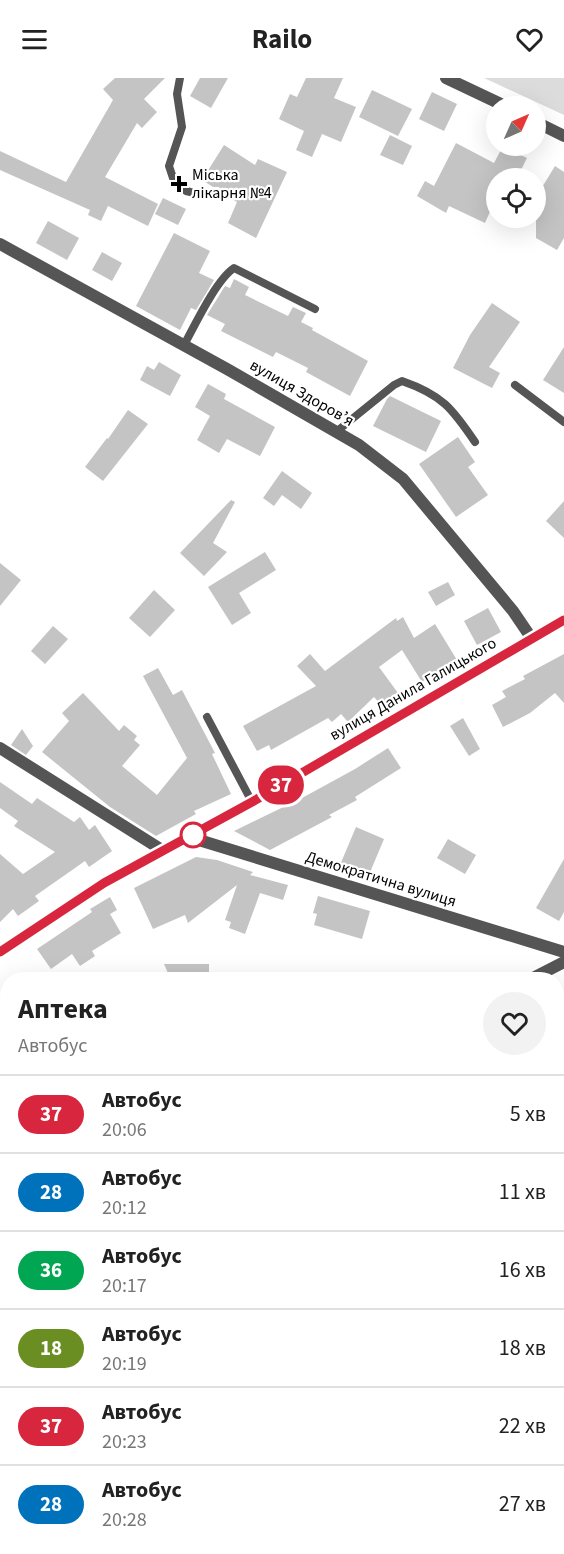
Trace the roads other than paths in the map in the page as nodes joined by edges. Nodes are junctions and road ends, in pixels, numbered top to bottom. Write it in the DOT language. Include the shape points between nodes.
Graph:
graph roads {
  1 [pos="180,78"];
  2 [pos="446,78"];
  3 [pos="486,97"];
  4 [pos="546,127"];
  5 [pos="564,136"];
  6 [pos="216,193"];
  7 [pos="0,244"];
  8 [pos="315,309"];
  9 [pos="184,345"];
  10 [pos="515,385"];
  11 [pos="564,422"];
  12 [pos="336,432"];
  13 [pos="475,442"];
  14 [pos="564,620"];
  15 [pos="532,639"];
  16 [pos="207,717"];
  17 [pos="0,748"];
  18 [pos="252,802"];
  19 [pos="189,837"];
  20 [pos="162,850"];
  21 [pos="564,951"];
  22 [pos="0,952"];
  23 [pos="564,962"];
  24 [pos="545,972"];
  1 -- 6 [label="lane" via="177,94 182,127 169,166 174,181 186,191"];
  2 -- 3 [label="street"];
  4 -- 5 [label="street"];
  7 -- 9 [label="street, вулиця Здоровʼя"];
  8 -- 9 [label="lane" via="234,268 218,285"];
  9 -- 12 [label="street, вулиця Здоровʼя"];
  10 -- 11 [label="lane"];
  12 -- 13 [label="lane" via="402,381 444,401"];
  12 -- 15 [label="street, вулиця Здоровʼя" via="403,479"];
  14 -- 15 [label="street, вулиця Данила Галицького"];
  15 -- 18 [label="street, вулиця Данила Галицького"];
  16 -- 18 [label="lane"];
  17 -- 20 [label="street"];
  18 -- 19 [label="street, вулиця Данила Галицького"];
  19 -- 20 [label="street, вулиця Данила Галицького"];
  19 -- 21 [label="street, Демократична вулиця"];
  20 -- 22 [label="street, вулиця Данила Галицького"];
  23 -- 24 [label="street"];
}
